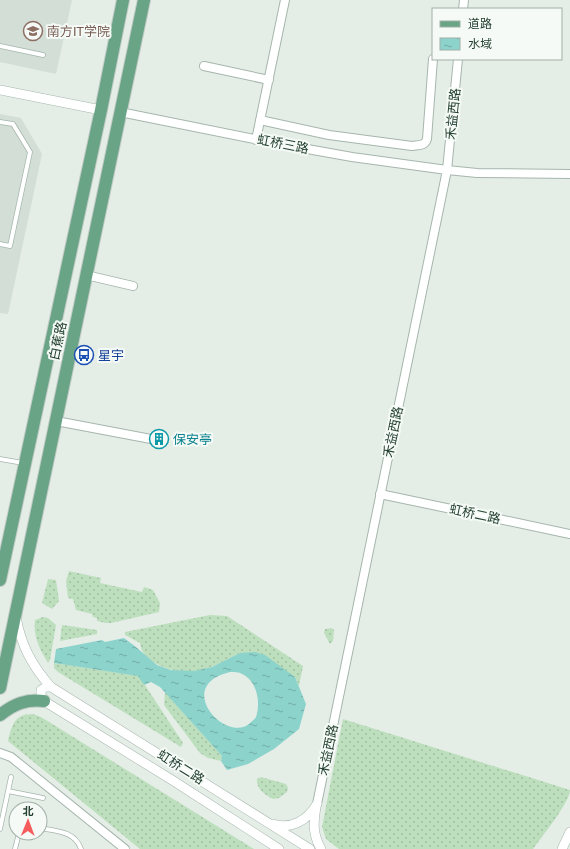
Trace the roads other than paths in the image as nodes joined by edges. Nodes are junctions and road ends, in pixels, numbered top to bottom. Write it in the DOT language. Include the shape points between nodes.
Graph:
graph roads {
  1 [pos="123,0"];
  2 [pos="144,0"];
  3 [pos="285,0"];
  4 [pos="0,46"];
  5 [pos="43,55"];
  6 [pos="433,60"];
  7 [pos="458,60"];
  8 [pos="204,66"];
  9 [pos="269,80"];
  10 [pos="0,90"];
  11 [pos="101,110"];
  12 [pos="120,112"];
  13 [pos="260,120"];
  14 [pos="0,122"];
  15 [pos="256,140"];
  16 [pos="447,170"];
  17 [pos="570,174"];
  18 [pos="570,177"];
  19 [pos="0,244"];
  20 [pos="86,275"];
  21 [pos="133,286"];
  22 [pos="56,421"];
  23 [pos="151,439"];
  24 [pos="0,459"];
  25 [pos="25,463"];
  26 [pos="380,494"];
  27 [pos="570,534"];
  28 [pos="0,580"];
  29 [pos="16,613"];
  30 [pos="51,687"];
  31 [pos="0,688"];
  32 [pos="44,701"];
  33 [pos="0,715"];
  34 [pos="0,753"];
  35 [pos="11,776"];
  36 [pos="8,791"];
  37 [pos="43,798"];
  38 [pos="317,804"];
  39 [pos="270,823"];
  40 [pos="0,829"];
  41 [pos="48,830"];
  42 [pos="569,835"];
  43 [pos="81,849"];
  44 [pos="125,849"];
  45 [pos="279,849"];
  46 [pos="310,849"];
  47 [pos="320,849"];
  48 [pos="562,849"];
  1 -- 11 [label="main road, 白蕉路"];
  2 -- 12 [label="main road, 白蕉路"];
  3 -- 9 [label="street"];
  4 -- 5 [label="lane"];
  6 -- 13 [label="street" via="427,139 422,145 412,146 329,135"];
  7 -- 16 [label="street, 禾益西路"];
  8 -- 9 [label="street"];
  9 -- 13 [label="street"];
  10 -- 11 [label="street"];
  11 -- 25 [label="main road, 白蕉路"];
  12 -- 15 [label="street, 虹桥三路"];
  12 -- 20 [label="main road, 白蕉路"];
  13 -- 15 [label="street"];
  14 -- 19 [label="lane" via="13,124 30,152 10,246"];
  15 -- 16 [label="street, 虹桥三路"];
  16 -- 17 [label="street, 虹桥三路"];
  16 -- 18 [label="street, 虹桥三路" via="477,175"];
  16 -- 26 [label="street, 禾益西路"];
  20 -- 21 [label="street"];
  20 -- 22 [label="main road, 白蕉路"];
  22 -- 23 [label="street"];
  22 -- 29 [label="main road, 白蕉路"];
  24 -- 25 [label="lane"];
  25 -- 28 [label="main road, 白蕉路"];
  26 -- 27 [label="street, 虹桥二路"];
  26 -- 38 [label="street, 禾益西路"];
  29 -- 30 [label="street, 虹桥二路" via="27,653"];
  29 -- 31 [label="main road, 白蕉路"];
  30 -- 32 [label="street" via="42,690 41,696"];
  30 -- 39 [label="street, 虹桥二路"];
  32 -- 33 [label="main road" via="16,704"];
  32 -- 45 [label="street, 虹桥二路"];
  34 -- 44 [label="street" via="11,756"];
  35 -- 36 [label="lane"];
  36 -- 37 [label="lane"];
  36 -- 40 [label="lane"];
  38 -- 39 [label="street" via="310,814 297,823"];
  38 -- 47 [label="street" via="313,828"];
  39 -- 46 [label="street, 虹桥二路"];
  41 -- 43 [label="lane" via="74,837"];
  42 -- 48 [label="street"];
}
